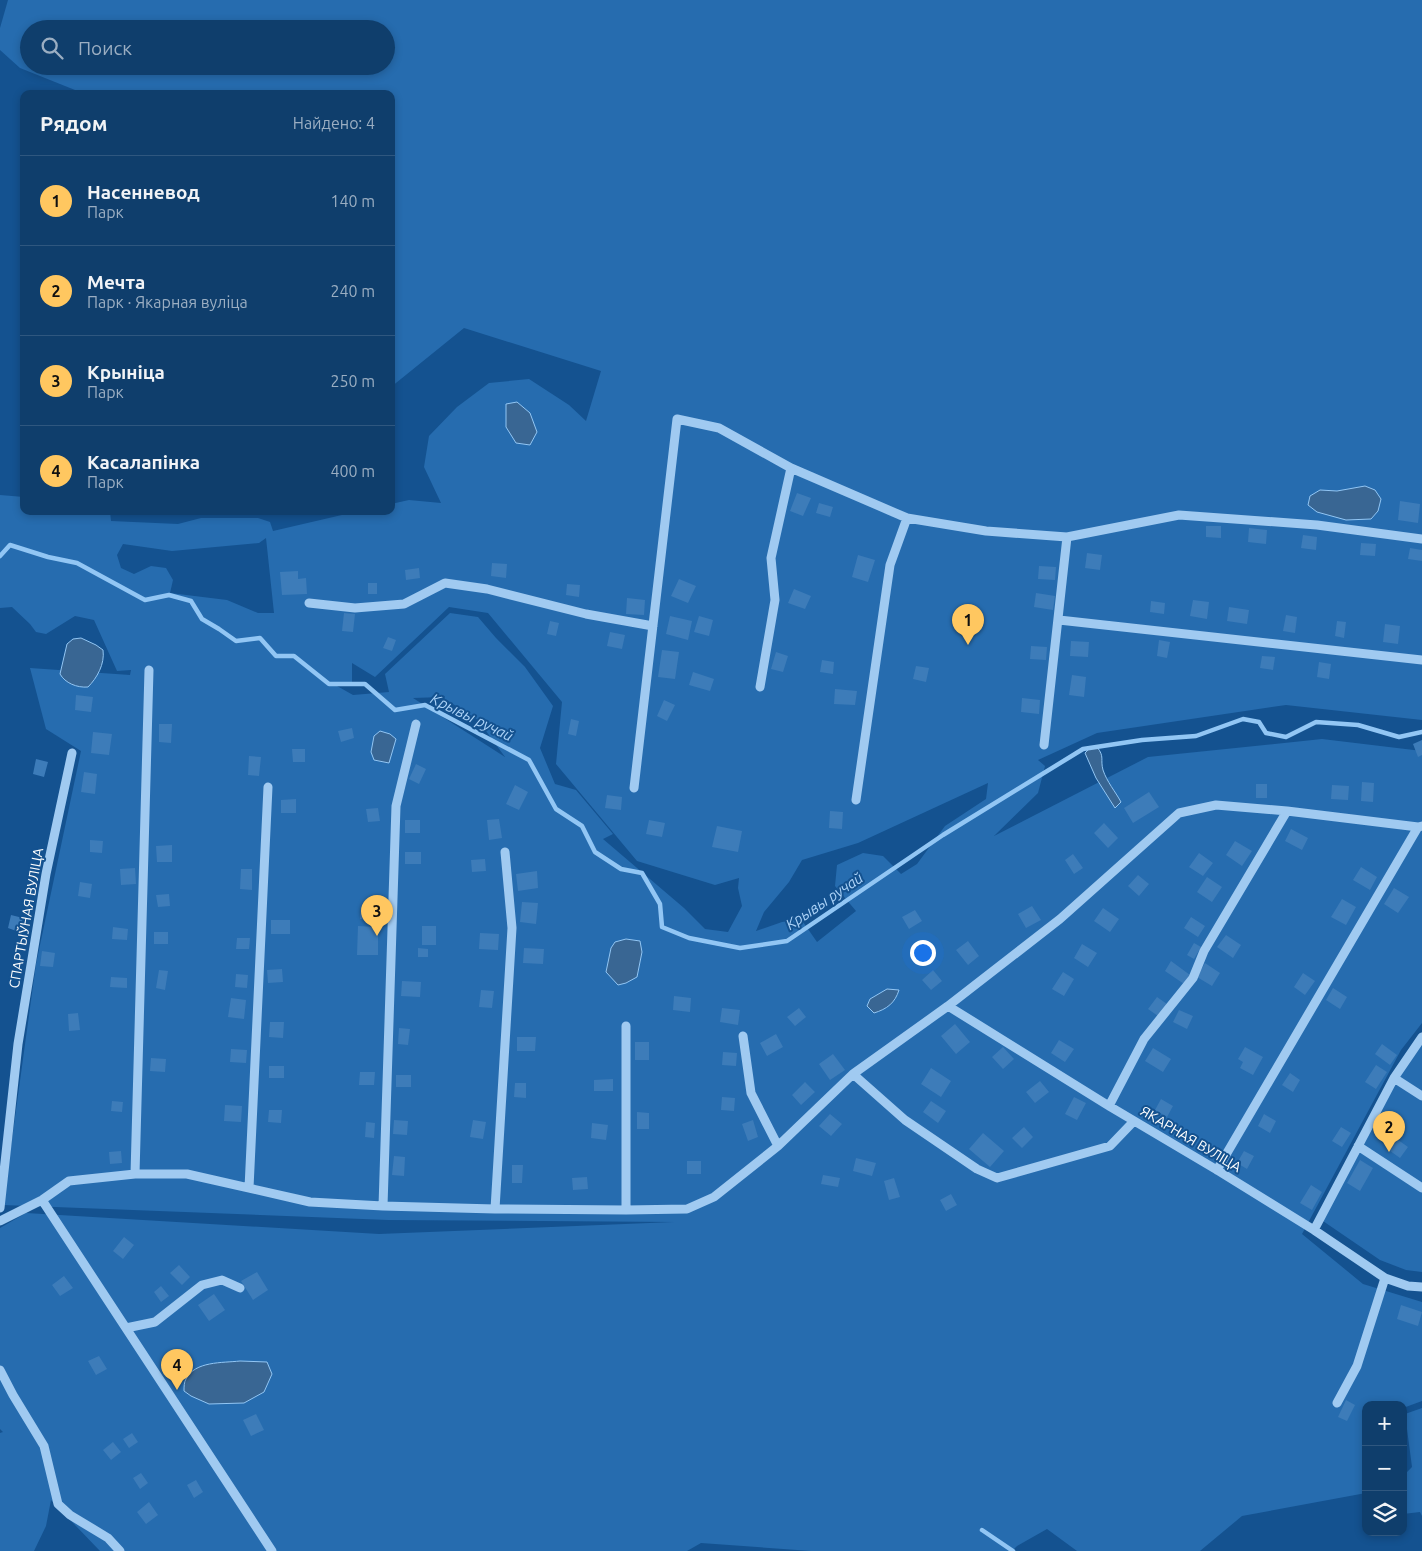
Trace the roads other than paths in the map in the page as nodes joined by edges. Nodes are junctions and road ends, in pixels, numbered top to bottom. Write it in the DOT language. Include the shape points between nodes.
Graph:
graph roads {
  1 [pos="791,468"];
  2 [pos="907,518"];
  3 [pos="1068,537"];
  4 [pos="1422,539"];
  5 [pos="309,603"];
  6 [pos="1059,620"];
  7 [pos="653,626"];
  8 [pos="1422,660"];
  9 [pos="149,670"];
  10 [pos="760,687"];
  11 [pos="416,724"];
  12 [pos="1044,745"];
  13 [pos="72,753"];
  14 [pos="268,787"];
  15 [pos="634,788"];
  16 [pos="856,800"];
  17 [pos="1287,810"];
  18 [pos="1420,827"];
  19 [pos="505,852"];
  20 [pos="948,1006"];
  21 [pos="626,1026"];
  22 [pos="743,1036"];
  23 [pos="1422,1037"];
  24 [pos="853,1074"];
  25 [pos="1394,1078"];
  26 [pos="1422,1096"];
  27 [pos="1109,1106"];
  28 [pos="1134,1121"];
  29 [pos="778,1146"];
  30 [pos="1358,1146"];
  31 [pos="1217,1170"];
  32 [pos="135,1174"];
  33 [pos="249,1188"];
  34 [pos="1422,1188"];
  35 [pos="42,1200"];
  36 [pos="383,1206"];
  37 [pos="0,1208"];
  38 [pos="495,1209"];
  39 [pos="626,1210"];
  40 [pos="0,1221"];
  41 [pos="1314,1230"];
  42 [pos="1384,1278"];
  43 [pos="1422,1287"];
  44 [pos="240,1288"];
  45 [pos="126,1328"];
  46 [pos="0,1370"];
  47 [pos="1337,1403"];
  48 [pos="120,1551"];
  49 [pos="272,1551"];
  1 -- 2 [label="street"];
  1 -- 7 [label="street" via="720,428 677,419"];
  1 -- 10 [label="street" via="771,558 775,600"];
  2 -- 3 [label="street" via="986,531"];
  2 -- 16 [label="street" via="890,565"];
  3 -- 4 [label="street" via="1179,515 1317,525"];
  3 -- 6 [label="street"];
  5 -- 7 [label="street" via="355,608 404,604 445,582"];
  6 -- 8 [label="street"];
  6 -- 12 [label="street"];
  7 -- 15 [label="street"];
  9 -- 32 [label="street"];
  11 -- 36 [label="street" via="396,806"];
  13 -- 37 [label="street, СПАРТЫЎНАЯ ВУЛІЦА" via="46,874 18,1044"];
  14 -- 33 [label="street"];
  17 -- 18 [label="street"];
  17 -- 20 [label="street" via="1216,805 1179,814 1060,919"];
  17 -- 27 [label="street" via="1204,951 1193,978 1144,1039"];
  18 -- 31 [label="street"];
  19 -- 38 [label="street" via="512,928"];
  20 -- 24 [label="street"];
  20 -- 27 [label="street, ЯКАРНАЯ ВУЛІЦА"];
  21 -- 39 [label="street"];
  22 -- 29 [label="street" via="752,1093"];
  23 -- 25 [label="street"];
  24 -- 28 [label="street" via="905,1120 977,1169 996,1178 1110,1146"];
  24 -- 29 [label="street"];
  25 -- 26 [label="street"];
  25 -- 30 [label="street"];
  27 -- 28 [label="street, ЯКАРНАЯ ВУЛІЦА"];
  28 -- 31 [label="street, ЯКАРНАЯ ВУЛІЦА"];
  29 -- 39 [label="street" via="714,1197 687,1209"];
  30 -- 34 [label="street"];
  30 -- 41 [label="street"];
  31 -- 41 [label="street, ЯКАРНАЯ ВУЛІЦА"];
  32 -- 33 [label="street" via="187,1174"];
  32 -- 35 [label="street" via="69,1181"];
  33 -- 36 [label="street" via="310,1202"];
  35 -- 40 [label="street"];
  35 -- 45 [label="street"];
  36 -- 38 [label="street"];
  38 -- 39 [label="street"];
  41 -- 42 [label="street, ЯКАРНАЯ ВУЛІЦА"];
  42 -- 43 [label="street, ЯКАРНАЯ ВУЛІЦА"];
  42 -- 47 [label="street" via="1357,1366"];
  44 -- 45 [label="street" via="222,1280 202,1285 155,1322"];
  45 -- 49 [label="street"];
  46 -- 48 [label="street" via="44,1446 58,1504 108,1538"];
}
